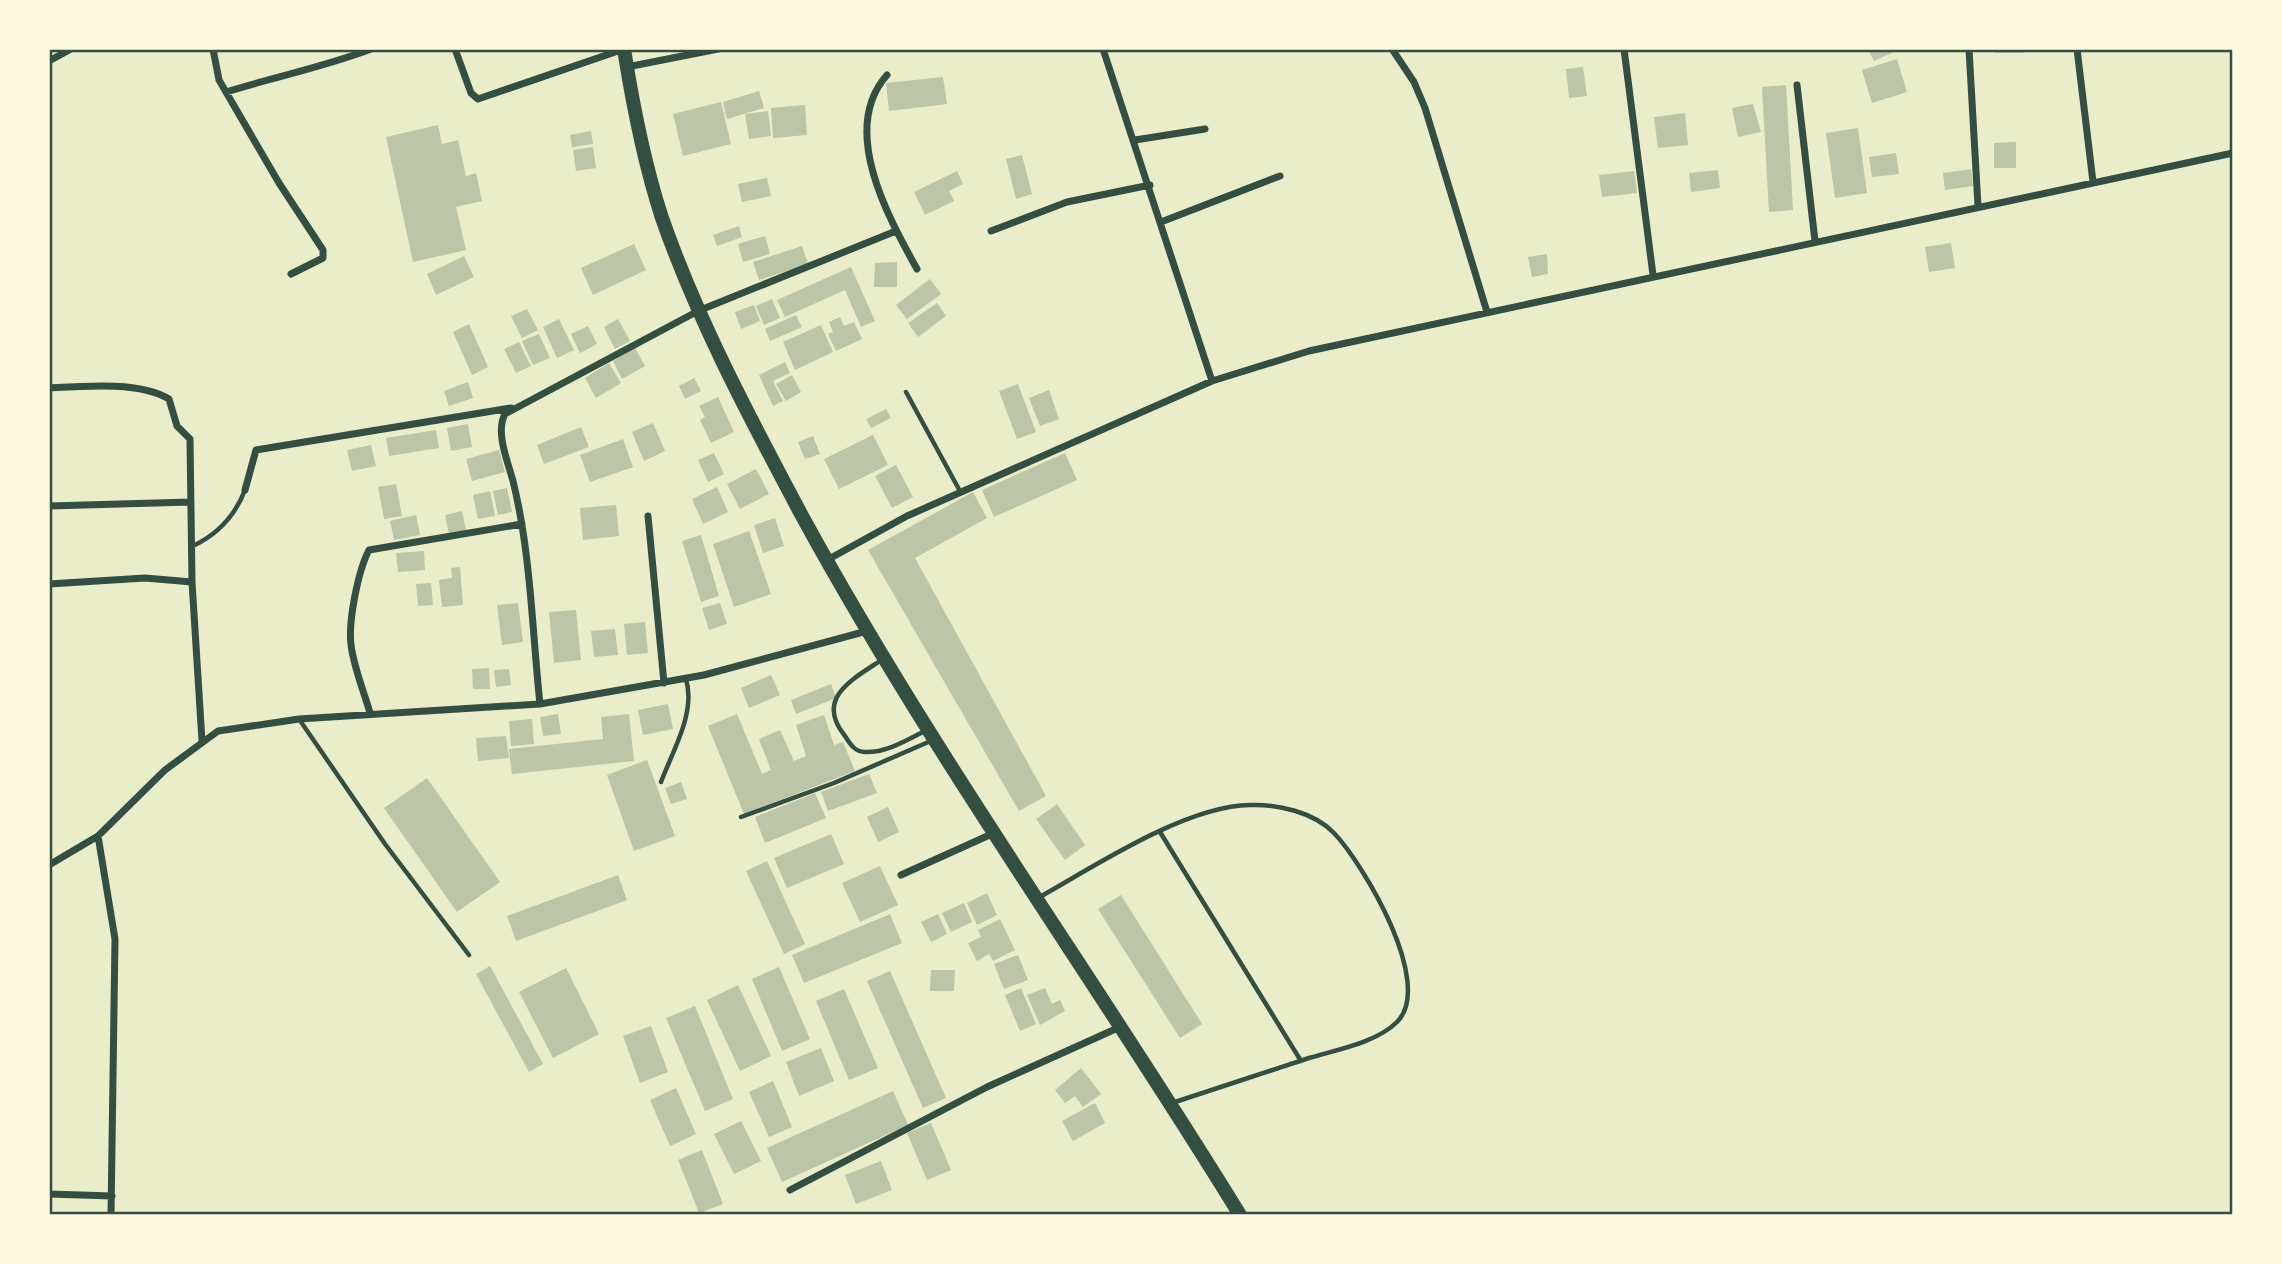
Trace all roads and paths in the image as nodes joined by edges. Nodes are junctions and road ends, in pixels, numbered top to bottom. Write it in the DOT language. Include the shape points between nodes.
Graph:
graph roads {
  1 [pos="71,49"];
  2 [pos="213,49"];
  3 [pos="371,49"];
  4 [pos="455,49"];
  5 [pos="624,49"];
  6 [pos="718,49"];
  7 [pos="1103,49"];
  8 [pos="1392,49"];
  9 [pos="1624,49"];
  10 [pos="1969,49"];
  11 [pos="2077,49"];
  12 [pos="49,61"];
  13 [pos="627,68"];
  14 [pos="887,75"];
  15 [pos="1797,85"];
  16 [pos="226,92"];
  17 [pos="1205,129"];
  18 [pos="1135,139"];
  19 [pos="2233,153"];
  20 [pos="1280,176"];
  21 [pos="2093,182"];
  22 [pos="1150,185"];
  23 [pos="1978,206"];
  24 [pos="1161,222"];
  25 [pos="895,231"];
  26 [pos="991,231"];
  27 [pos="1815,241"];
  28 [pos="917,269"];
  29 [pos="291,274"];
  30 [pos="1653,275"];
  31 [pos="698,311"];
  32 [pos="1488,312"];
  33 [pos="1212,381"];
  34 [pos="49,388"];
  35 [pos="906,392"];
  36 [pos="513,408"];
  37 [pos="245,490"];
  38 [pos="961,493"];
  39 [pos="191,502"];
  40 [pos="49,506"];
  41 [pos="648,516"];
  42 [pos="522,524"];
  43 [pos="193,546"];
  44 [pos="827,561"];
  45 [pos="192,582"];
  46 [pos="49,584"];
  47 [pos="867,631"];
  48 [pos="884,658"];
  49 [pos="685,679"];
  50 [pos="664,683"];
  51 [pos="540,704"];
  52 [pos="370,713"];
  53 [pos="299,719"];
  54 [pos="931,735"];
  55 [pos="202,741"];
  56 [pos="661,782"];
  57 [pos="741,817"];
  58 [pos="994,832"];
  59 [pos="1160,832"];
  60 [pos="98,836"];
  61 [pos="49,865"];
  62 [pos="901,875"];
  63 [pos="1036,898"];
  64 [pos="469,954"];
  65 [pos="1120,1027"];
  66 [pos="1301,1061"];
  67 [pos="1171,1103"];
  68 [pos="790,1190"];
  69 [pos="49,1194"];
  70 [pos="112,1196"];
  71 [pos="111,1215"];
  72 [pos="1240,1215"];
  1 -- 12 [label="street"];
  2 -- 16 [label="street"];
  3 -- 16 [label="street"];
  4 -- 5 [label="street" via="471,93 478,100"];
  5 -- 13 [label="highway"];
  6 -- 13 [label="street"];
  7 -- 18 [label="street"];
  8 -- 32 [label="street" via="1425,108"];
  9 -- 30 [label="street"];
  10 -- 23 [label="street"];
  11 -- 21 [label="street"];
  13 -- 31 [label="highway" via="662,217"];
  14 -- 25 [label="street" via="871,99 868,143"];
  15 -- 27 [label="street"];
  16 -- 29 [label="street" via="323,250 323,258"];
  17 -- 18 [label="street"];
  18 -- 22 [label="street"];
  19 -- 21 [label="street"];
  20 -- 24 [label="street"];
  21 -- 23 [label="street"];
  22 -- 24 [label="street"];
  22 -- 26 [label="street" via="1068,202"];
  23 -- 27 [label="street"];
  24 -- 33 [label="street"];
  25 -- 28 [label="street"];
  25 -- 31 [label="street"];
  27 -- 30 [label="street"];
  30 -- 32 [label="street"];
  31 -- 36 [label="street"];
  31 -- 44 [label="highway"];
  32 -- 33 [label="street" via="1309,351"];
  33 -- 38 [label="street"];
  34 -- 39 [label="street" via="133,387 169,398 177,426 190,439"];
  35 -- 38 [label="lane"];
  36 -- 37 [label="street" via="256,450"];
  36 -- 42 [label="street" via="501,425"];
  37 -- 43 [label="lane" via="240,504 214,536"];
  38 -- 44 [label="street" via="907,516"];
  39 -- 40 [label="street"];
  39 -- 43 [label="street"];
  41 -- 50 [label="street"];
  42 -- 51 [label="street"];
  42 -- 52 [label="street" via="369,550 362,563 351,645"];
  43 -- 45 [label="street"];
  44 -- 47 [label="highway"];
  45 -- 46 [label="street" via="145,578"];
  45 -- 55 [label="street"];
  47 -- 48 [label="highway"];
  47 -- 49 [label="street"];
  48 -- 54 [label="highway"];
  48 -- 54 [label="lane" via="842,689 832,708 836,726 854,748 867,752"];
  49 -- 50 [label="street"];
  49 -- 56 [label="lane" via="690,708"];
  50 -- 51 [label="street"];
  51 -- 52 [label="street"];
  52 -- 53 [label="street"];
  53 -- 55 [label="street" via="235,726"];
  53 -- 64 [label="lane" via="385,844"];
  54 -- 57 [label="lane" via="834,783"];
  54 -- 58 [label="highway"];
  55 -- 60 [label="street" via="165,770"];
  58 -- 62 [label="street"];
  58 -- 63 [label="highway"];
  59 -- 63 [label="lane"];
  59 -- 66 [label="lane"];
  59 -- 66 [label="lane" via="1225,808 1250,804 1287,809 1333,832 1362,872 1407,967 1406,1010 1383,1031"];
  60 -- 61 [label="street"];
  60 -- 70 [label="street" via="115,939"];
  63 -- 65 [label="highway"];
  65 -- 67 [label="highway"];
  65 -- 68 [label="street" via="987,1087"];
  66 -- 67 [label="lane"];
  67 -- 72 [label="highway"];
  69 -- 70 [label="street"];
  70 -- 71 [label="street"];
}
